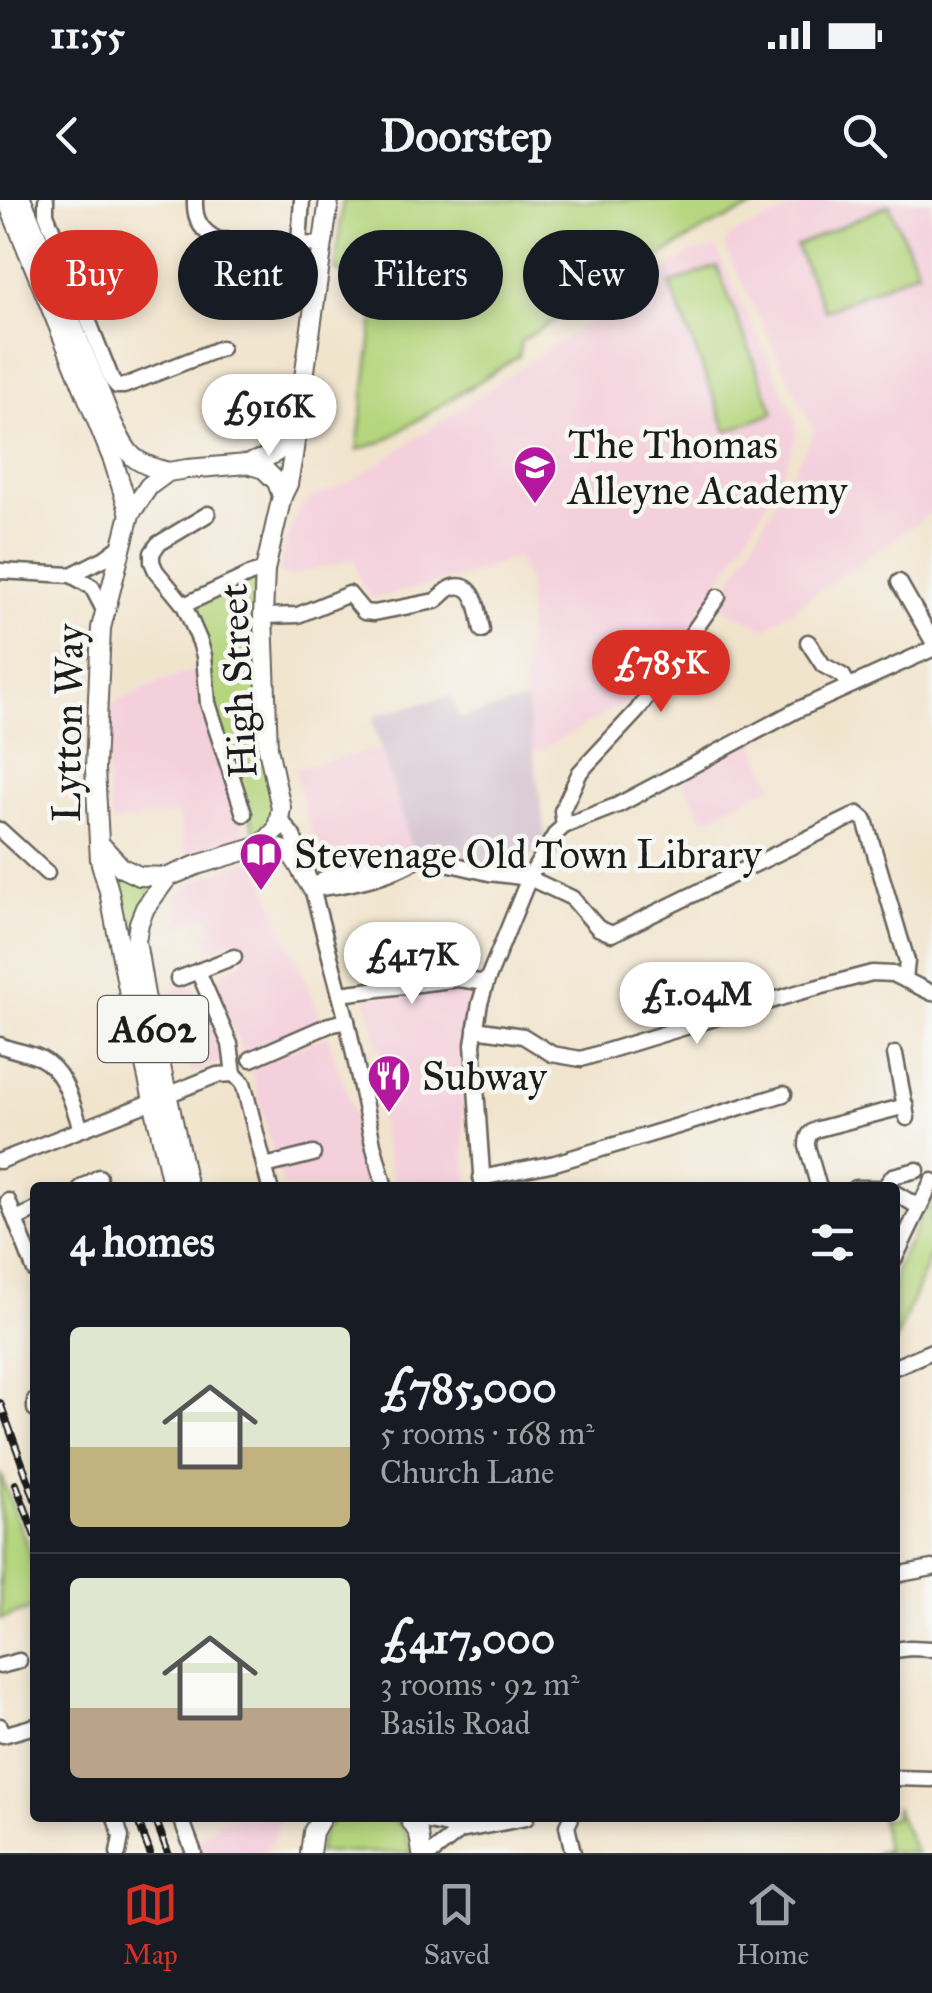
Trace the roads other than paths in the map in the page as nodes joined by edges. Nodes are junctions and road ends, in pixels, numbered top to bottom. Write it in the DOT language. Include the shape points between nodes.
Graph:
graph roads {
  1 [pos="7,200"];
  2 [pos="22,200"];
  3 [pos="46,200"];
  4 [pos="195,200"];
  5 [pos="302,200"];
  6 [pos="330,200"];
  7 [pos="204,230"];
  8 [pos="300,230"];
  9 [pos="318,245"];
  10 [pos="323,245"];
  11 [pos="221,348"];
  12 [pos="295,433"];
  13 [pos="247,464"];
  14 [pos="168,472"];
  15 [pos="282,496"];
  16 [pos="130,514"];
  17 [pos="208,514"];
  18 [pos="120,546"];
  19 [pos="265,570"];
  20 [pos="0,571"];
  21 [pos="71,576"];
  22 [pos="899,582"];
  23 [pos="718,597"];
  24 [pos="184,606"];
  25 [pos="104,610"];
  26 [pos="263,616"];
  27 [pos="482,630"];
  28 [pos="932,640"];
  29 [pos="808,642"];
  30 [pos="932,650"];
  31 [pos="849,686"];
  32 [pos="244,814"];
  33 [pos="280,819"];
  34 [pos="564,826"];
  35 [pos="0,830"];
  36 [pos="100,844"];
  37 [pos="261,846"];
  38 [pos="48,873"];
  39 [pos="168,877"];
  40 [pos="529,878"];
  41 [pos="312,888"];
  42 [pos="234,956"];
  43 [pos="198,972"];
  44 [pos="178,979"];
  45 [pos="906,980"];
  46 [pos="486,982"];
  47 [pos="932,993"];
  48 [pos="340,994"];
  49 [pos="347,1020"];
  50 [pos="475,1029"];
  51 [pos="0,1044"];
  52 [pos="895,1054"];
  53 [pos="252,1059"];
  54 [pos="234,1074"];
  55 [pos="784,1094"];
  56 [pos="161,1098"];
  57 [pos="80,1129"];
  58 [pos="313,1154"];
  59 [pos="0,1161"];
  60 [pos="265,1166"];
  61 [pos="917,1170"];
  62 [pos="100,1177"];
  63 [pos="932,1181"];
  64 [pos="91,1182"];
  65 [pos="172,1182"];
  66 [pos="186,1182"];
  67 [pos="269,1182"];
  68 [pos="383,1182"];
  69 [pos="482,1182"];
  70 [pos="486,1182"];
  71 [pos="817,1182"];
  72 [pos="886,1182"];
  73 [pos="900,1196"];
  74 [pos="8,1201"];
  75 [pos="919,1207"];
  76 [pos="30,1212"];
  77 [pos="16,1219"];
  78 [pos="900,1247"];
  79 [pos="30,1257"];
  80 [pos="932,1351"];
  81 [pos="900,1366"];
  82 [pos="932,1568"];
  83 [pos="900,1574"];
  84 [pos="900,1649"];
  85 [pos="932,1650"];
  86 [pos="19,1660"];
  87 [pos="0,1666"];
  88 [pos="0,1726"];
  89 [pos="30,1728"];
  90 [pos="900,1778"];
  91 [pos="932,1779"];
  92 [pos="116,1822"];
  93 [pos="182,1822"];
  94 [pos="319,1822"];
  95 [pos="412,1822"];
  96 [pos="429,1822"];
  97 [pos="507,1822"];
  98 [pos="565,1822"];
  99 [pos="460,1832"];
  100 [pos="306,1849"];
  101 [pos="118,1853"];
  102 [pos="194,1853"];
  103 [pos="422,1853"];
  104 [pos="432,1853"];
  105 [pos="573,1853"];
  1 -- 16 [label="main road"];
  2 -- 14 [label="main road" via="126,450 138,463"];
  3 -- 11 [label="street" via="117,386"];
  4 -- 7 [label="street"];
  5 -- 8 [label="street"];
  6 -- 10 [label="main road"];
  9 -- 10 [label="street"];
  10 -- 12 [label="main road"];
  12 -- 13 [label="main road" via="286,447"];
  12 -- 15 [label="main road"];
  13 -- 14 [label="main road"];
  13 -- 15 [label="main road" via="264,469"];
  14 -- 16 [label="main road, Lytton Way / A602"];
  15 -- 19 [label="main road, High Street"];
  16 -- 18 [label="main road, Lytton Way / A602"];
  17 -- 24 [label="street, High Street" via="152,553 153,566"];
  18 -- 21 [label="street"];
  18 -- 25 [label="main road, Lytton Way / A602"];
  19 -- 24 [label="street"];
  19 -- 26 [label="main road, High Street"];
  20 -- 21 [label="street"];
  21 -- 25 [label="street" via="92,587"];
  22 -- 28 [label="street"];
  23 -- 34 [label="street" via="637,711 580,772 562,811"];
  24 -- 32 [label="street, High Street" via="202,650 208,703"];
  25 -- 36 [label="main road, Lytton Way / A602" via="95,769"];
  26 -- 27 [label="street" via="298,615 349,594 364,612 374,613 435,601 463,587 477,603"];
  26 -- 33 [label="main road, High Street" via="268,748"];
  29 -- 31 [label="street"];
  30 -- 31 [label="street"];
  31 -- 34 [label="street"];
  33 -- 37 [label="main road"];
  33 -- 41 [label="street, High Street" via="294,836"];
  34 -- 40 [label="street"];
  35 -- 38 [label="street"];
  36 -- 39 [label="main road, Lytton Way" via="122,868"];
  36 -- 56 [label="main road, Lytton Way / A602" via="130,998"];
  37 -- 39 [label="main road"];
  37 -- 41 [label="main road" via="290,852"];
  39 -- 56 [label="main road, Lytton Way / A602" via="145,908 136,941"];
  40 -- 41 [label="street" via="417,859 406,868"];
  40 -- 45 [label="street" via="568,896 612,934 860,814 907,961"];
  40 -- 46 [label="street"];
  41 -- 48 [label="street, High Street"];
  42 -- 43 [label="street"];
  43 -- 44 [label="street"];
  43 -- 54 [label="street" via="230,1044"];
  45 -- 47 [label="street"];
  45 -- 50 [label="street" via="864,974 581,1059 552,1054 523,1036"];
  46 -- 48 [label="street"];
  46 -- 50 [label="street"];
  48 -- 49 [label="street, High Street"];
  49 -- 53 [label="street"];
  49 -- 68 [label="street, High Street"];
  50 -- 69 [label="street"];
  51 -- 57 [label="street" via="54,1068"];
  52 -- 71 [label="street" via="906,1112 810,1133"];
  54 -- 56 [label="street"];
  54 -- 60 [label="street" via="243,1083"];
  55 -- 70 [label="street"];
  56 -- 57 [label="street"];
  56 -- 65 [label="main road, Lytton Way / A602"];
  56 -- 66 [label="main road, Lytton Way / A602"];
  57 -- 59 [label="street"];
  58 -- 60 [label="street"];
  60 -- 67 [label="street"];
  61 -- 72 [label="street"];
  62 -- 64 [label="street"];
  63 -- 75 [label="street"];
  73 -- 75 [label="street"];
  74 -- 77 [label="street"];
  75 -- 78 [label="street"];
  76 -- 77 [label="street"];
  77 -- 79 [label="street"];
  80 -- 81 [label="street"];
  82 -- 83 [label="street"];
  84 -- 85 [label="street"];
  86 -- 87 [label="street"];
  88 -- 89 [label="street" via="3,1736"];
  90 -- 91 [label="street"];
  92 -- 101 [label="street"];
  93 -- 102 [label="street"];
  94 -- 100 [label="main road"];
  95 -- 103 [label="main road"];
  96 -- 99 [label="street"];
  97 -- 99 [label="street"];
  98 -- 105 [label="street"];
  99 -- 104 [label="street"];
}
